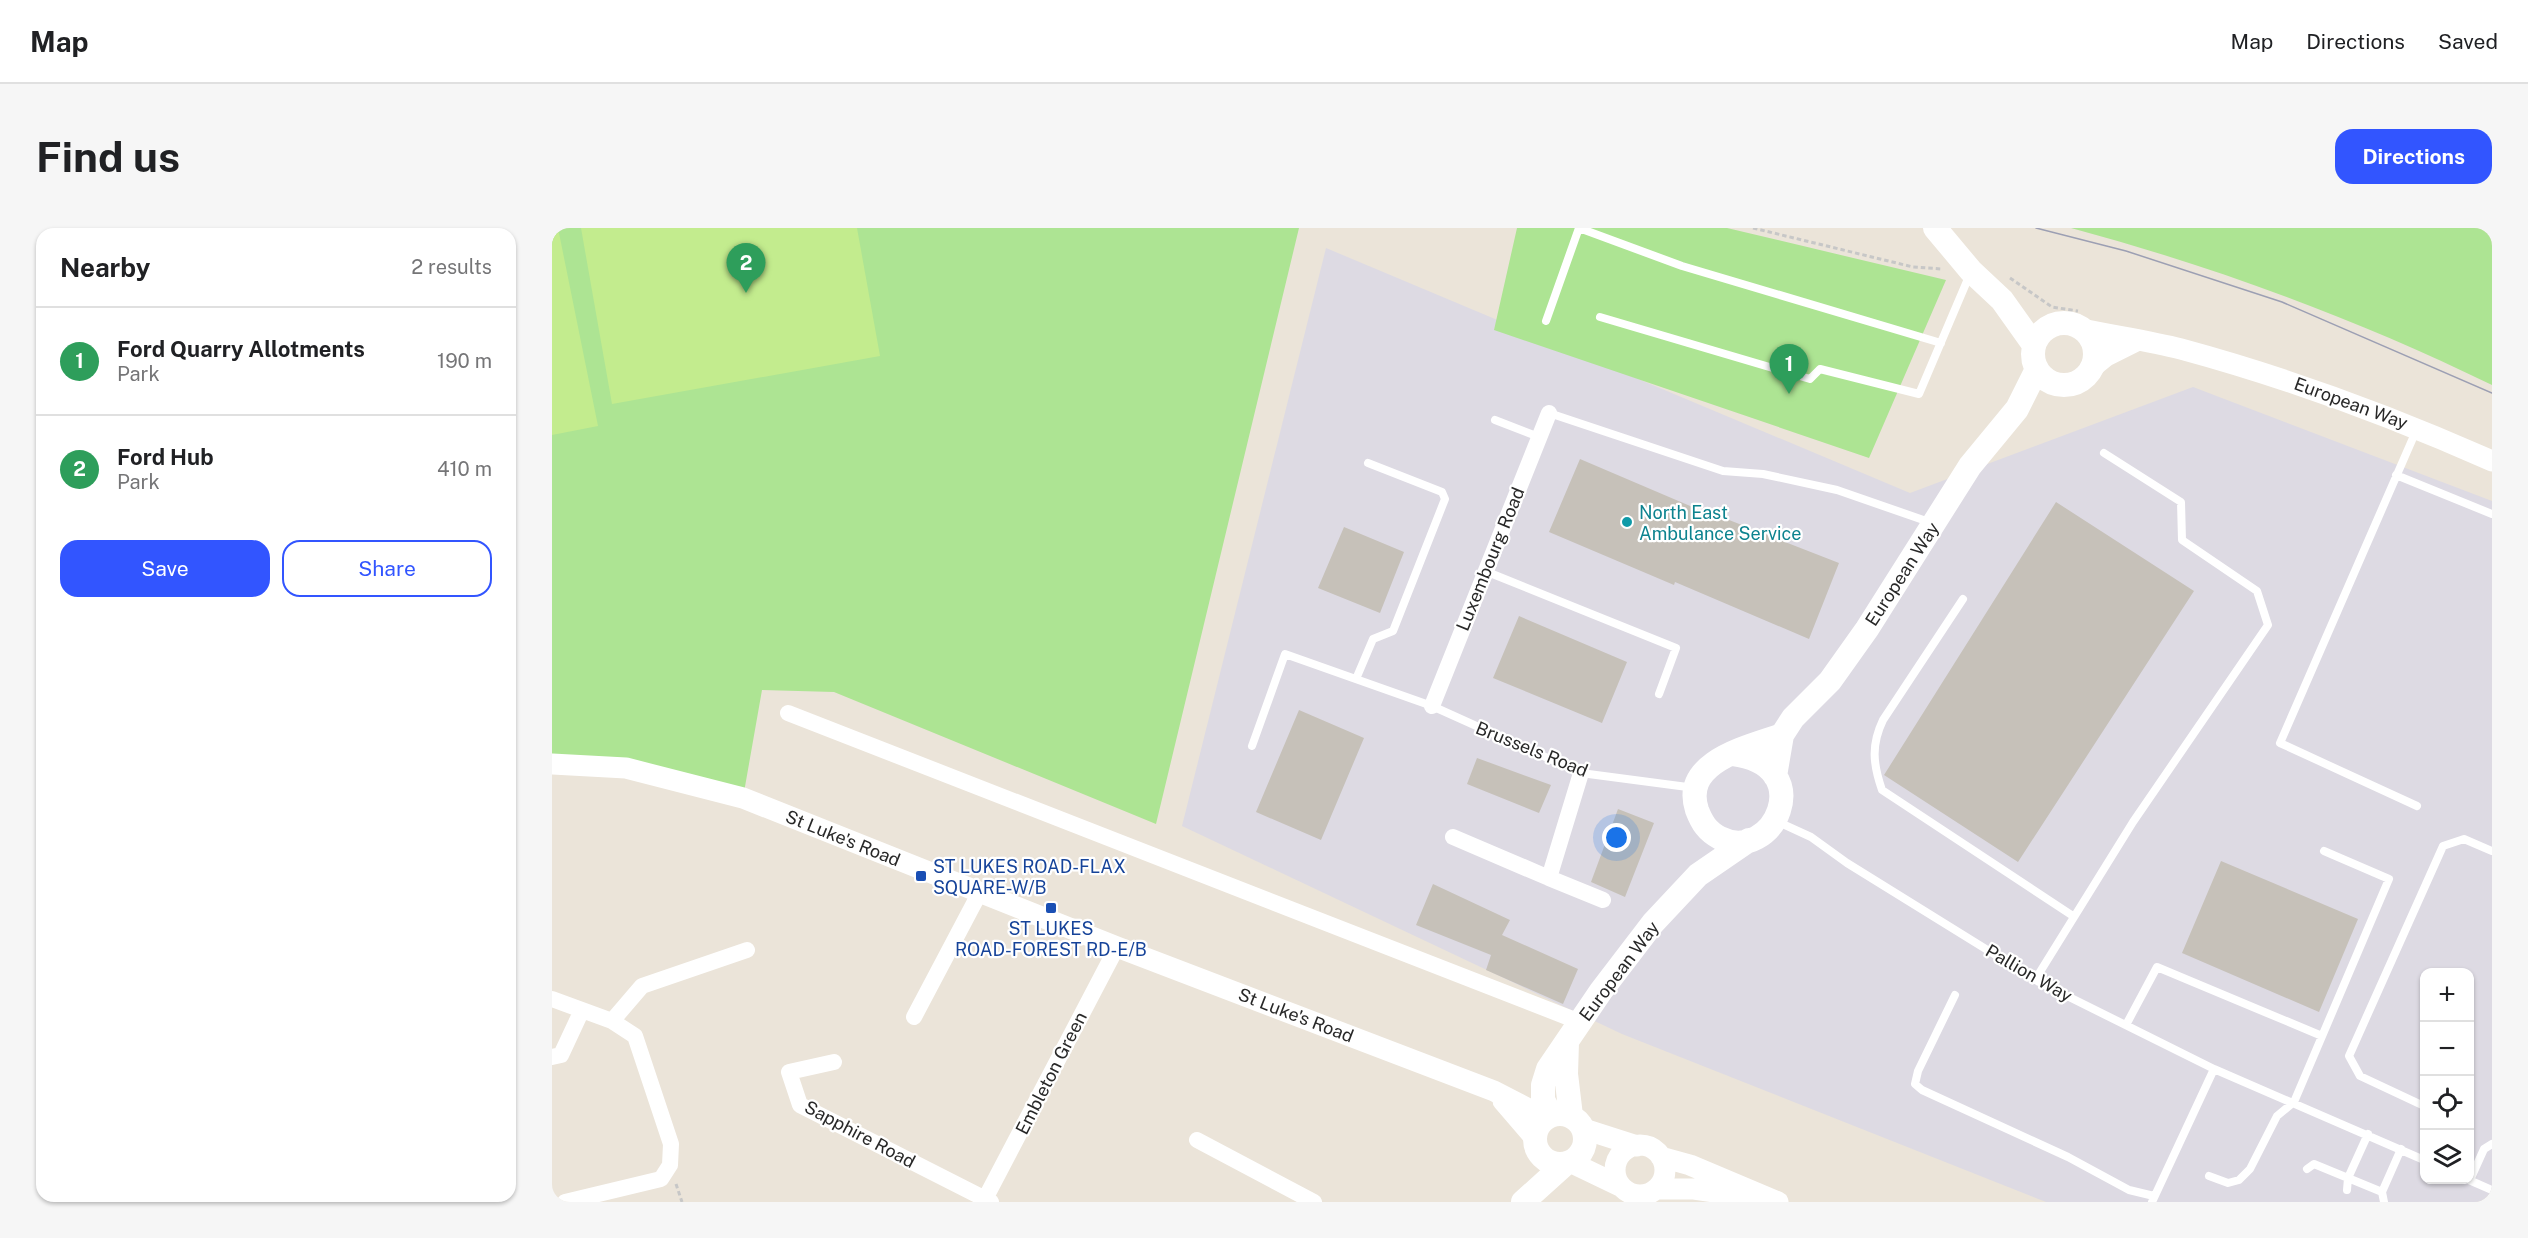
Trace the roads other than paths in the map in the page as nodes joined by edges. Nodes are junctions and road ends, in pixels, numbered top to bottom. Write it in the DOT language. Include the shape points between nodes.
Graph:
graph roads {
  1 [pos="1935,228"];
  2 [pos="1971,271"];
  3 [pos="1600,317"];
  4 [pos="1546,321"];
  5 [pos="2084,321"];
  6 [pos="2041,336"];
  7 [pos="2136,341"];
  8 [pos="1941,343"];
  9 [pos="2090,369"];
  10 [pos="2045,376"];
  11 [pos="1549,413"];
  12 [pos="1495,420"];
  13 [pos="2417,427"];
  14 [pos="1539,437"];
  15 [pos="2104,453"];
  16 [pos="2492,461"];
  17 [pos="1368,464"];
  18 [pos="2396,475"];
  19 [pos="2492,514"];
  20 [pos="1935,524"];
  21 [pos="1485,571"];
  22 [pos="1963,599"];
  23 [pos="1356,679"];
  24 [pos="1659,694"];
  25 [pos="1432,706"];
  26 [pos="788,713"];
  27 [pos="1782,735"];
  28 [pos="1252,746"];
  29 [pos="1733,754"];
  30 [pos="552,764"];
  31 [pos="1581,772"];
  32 [pos="1775,776"];
  33 [pos="1695,788"];
  34 [pos="2417,806"];
  35 [pos="1776,821"];
  36 [pos="1702,822"];
  37 [pos="1453,837"];
  38 [pos="1749,840"];
  39 [pos="2324,851"];
  40 [pos="2492,851"];
  41 [pos="1698,875"];
  42 [pos="1549,878"];
  43 [pos="981,892"];
  44 [pos="1603,900"];
  45 [pos="2073,916"];
  46 [pos="1117,946"];
  47 [pos="747,950"];
  48 [pos="2035,980"];
  49 [pos="1954,995"];
  50 [pos="552,999"];
  51 [pos="582,1010"];
  52 [pos="914,1017"];
  53 [pos="612,1021"];
  54 [pos="2126,1025"];
  55 [pos="1573,1032"];
  56 [pos="2322,1036"];
  57 [pos="552,1057"];
  58 [pos="834,1062"];
  59 [pos="2214,1069"];
  60 [pos="2294,1102"];
  61 [pos="2420,1105"];
  62 [pos="1554,1128"];
  63 [pos="2368,1134"];
  64 [pos="1197,1140"];
  65 [pos="2492,1144"];
  66 [pos="1637,1146"];
  67 [pos="2401,1149"];
  68 [pos="1661,1157"];
  69 [pos="2420,1158"];
  70 [pos="1568,1163"];
  71 [pos="2307,1169"];
  72 [pos="2474,1170"];
  73 [pos="2209,1176"];
  74 [pos="2348,1178"];
  75 [pos="2474,1182"];
  76 [pos="1620,1186"];
  77 [pos="2347,1190"];
  78 [pos="2492,1190"];
  79 [pos="2382,1192"];
  80 [pos="1647,1196"];
  81 [pos="2153,1199"];
  82 [pos="988,1201"];
  83 [pos="565,1202"];
  84 [pos="1314,1202"];
  85 [pos="1522,1202"];
  86 [pos="1771,1202"];
  87 [pos="1778,1202"];
  88 [pos="2384,1202"];
  1 -- 2 [label="main road"];
  2 -- 6 [label="main road"];
  2 -- 8 [label="lane"];
  3 -- 8 [label="lane" via="1810,379 1820,369 1919,394"];
  4 -- 8 [label="lane" via="1579,228 1682,266"];
  5 -- 6 [label="main road" via="2067,323"];
  5 -- 7 [label="street, European Way"];
  5 -- 9 [label="main road" via="2093,344"];
  6 -- 10 [label="main road" via="2033,359"];
  7 -- 9 [label="street"];
  7 -- 13 [label="street, European Way" via="2178,348 2289,381"];
  9 -- 10 [label="main road" via="2070,384"];
  10 -- 20 [label="main road, European Way" via="1970,466"];
  11 -- 14 [label="street, Luxembourg Road"];
  11 -- 20 [label="lane" via="1723,471 1763,474 1837,490"];
  12 -- 14 [label="lane"];
  13 -- 16 [label="street, European Way"];
  13 -- 18 [label="lane"];
  14 -- 21 [label="street, Luxembourg Road"];
  15 -- 45 [label="lane" via="2181,502 2182,540 2257,591 2268,625"];
  17 -- 23 [label="lane" via="1442,492 1445,499 1393,631 1373,639"];
  18 -- 19 [label="lane"];
  18 -- 34 [label="lane" via="2280,743"];
  20 -- 27 [label="main road, European Way" via="1830,681 1793,718"];
  21 -- 24 [label="lane" via="1676,648"];
  21 -- 25 [label="street, Luxembourg Road"];
  22 -- 45 [label="lane" via="1875,736 1873,764 1882,790"];
  23 -- 25 [label="lane, Brussels Road"];
  23 -- 28 [label="lane, Brussels Road" via="1285,654"];
  25 -- 31 [label="lane, Brussels Road"];
  26 -- 55 [label="street"];
  27 -- 29 [label="main road"];
  27 -- 32 [label="main road"];
  29 -- 32 [label="main road" via="1753,757"];
  29 -- 33 [label="main road" via="1705,768"];
  30 -- 43 [label="street, St Luke's Road" via="626,768 743,798"];
  31 -- 33 [label="lane, Brussels Road"];
  31 -- 42 [label="street"];
  32 -- 35 [label="main road" via="1781,807"];
  33 -- 36 [label="main road" via="1694,801"];
  35 -- 38 [label="main road"];
  35 -- 48 [label="lane, Pallion Way" via="1811,837"];
  36 -- 38 [label="main road" via="1720,838"];
  36 -- 41 [label="main road"];
  37 -- 42 [label="street"];
  38 -- 41 [label="main road, European Way"];
  39 -- 56 [label="lane" via="2389,879"];
  40 -- 61 [label="lane" via="2464,839 2443,846 2349,1056 2360,1076"];
  41 -- 55 [label="main road, European Way" via="1635,945"];
  42 -- 44 [label="street"];
  43 -- 46 [label="street, St Luke's Road"];
  43 -- 52 [label="street"];
  45 -- 48 [label="lane"];
  46 -- 62 [label="street, St Luke's Road" via="1494,1092"];
  46 -- 82 [label="street, Embleton Green"];
  47 -- 53 [label="street" via="642,986"];
  48 -- 54 [label="lane, Pallion Way"];
  49 -- 81 [label="lane" via="1915,1084"];
  50 -- 51 [label="street"];
  51 -- 53 [label="street"];
  51 -- 57 [label="street" via="561,1055"];
  53 -- 83 [label="street" via="635,1036 671,1144 670,1165 661,1179"];
  54 -- 56 [label="lane" via="2157,967"];
  54 -- 59 [label="lane, Pallion Way"];
  55 -- 62 [label="main road, European Way" via="1548,1069 1543,1085 1543,1100"];
  56 -- 60 [label="lane"];
  58 -- 82 [label="street, Sapphire Road" via="789,1072 800,1105"];
  59 -- 60 [label="lane, Pallion Way"];
  59 -- 81 [label="lane"];
  60 -- 63 [label="lane, Pallion Way"];
  60 -- 73 [label="lane" via="2277,1116 2250,1169 2239,1180 2228,1183"];
  62 -- 66 [label="street"];
  62 -- 70 [label="main road" via="1551,1163"];
  62 -- 70 [label="main road" via="1585,1147"];
  62 -- 85 [label="main road"];
  63 -- 67 [label="lane, Pallion Way"];
  63 -- 74 [label="lane"];
  64 -- 84 [label="street"];
  65 -- 72 [label="lane" via="2484,1149"];
  66 -- 68 [label="street" via="1646,1146"];
  66 -- 76 [label="street" via="1618,1159 1615,1172"];
  67 -- 69 [label="lane, Pallion Way"];
  67 -- 79 [label="lane"];
  68 -- 80 [label="street" via="1665,1175"];
  68 -- 87 [label="street"];
  70 -- 76 [label="street"];
  70 -- 85 [label="main road"];
  71 -- 74 [label="lane" via="2314,1164"];
  74 -- 77 [label="lane"];
  74 -- 79 [label="lane"];
  75 -- 78 [label="lane"];
  76 -- 80 [label="street" via="1631,1194"];
  79 -- 88 [label="lane"];
  80 -- 86 [label="street" via="1694,1189"];
}
